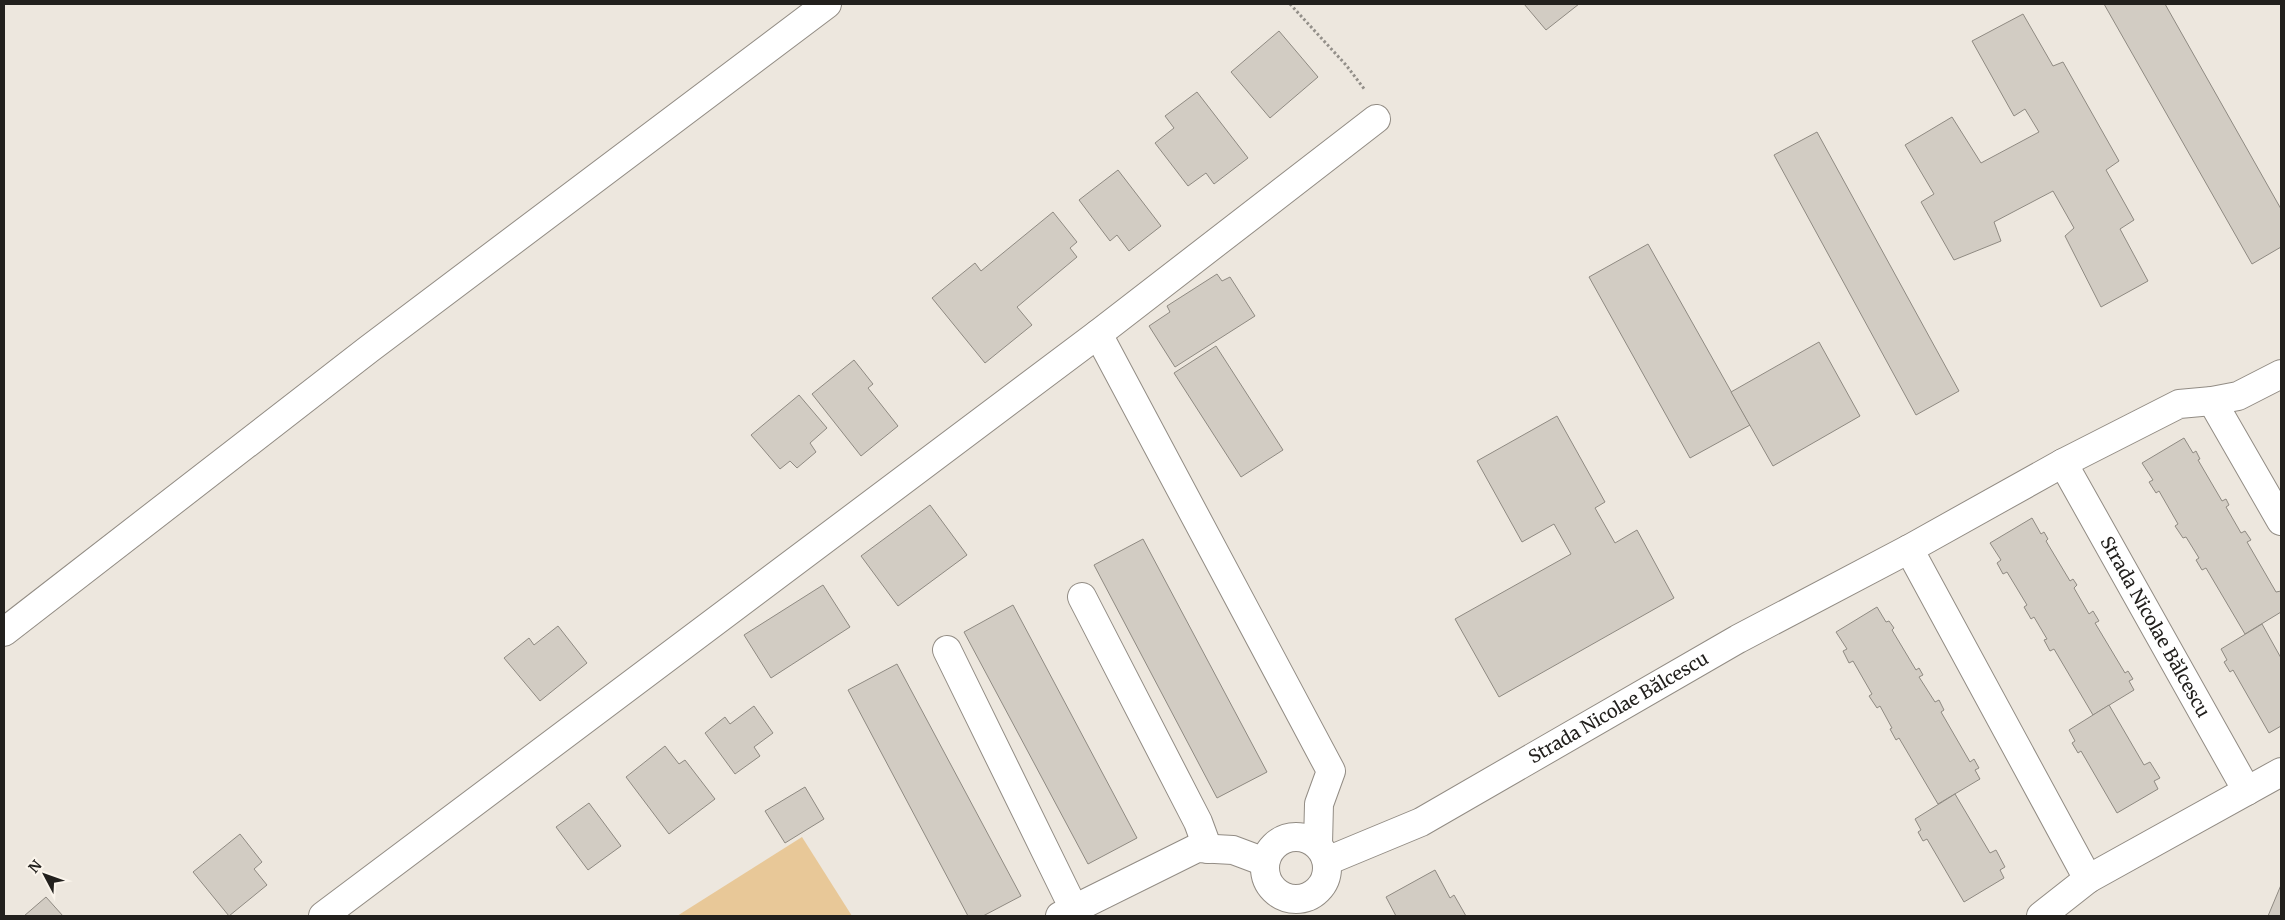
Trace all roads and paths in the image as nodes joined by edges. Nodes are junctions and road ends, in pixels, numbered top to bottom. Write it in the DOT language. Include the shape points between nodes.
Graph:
graph roads {
  1 [pos="827,4"];
  2 [pos="1290,4"];
  3 [pos="1376,118"];
  4 [pos="1098,334"];
  5 [pos="2281,374"];
  6 [pos="2212,401"];
  7 [pos="2063,463"];
  8 [pos="2281,521"];
  9 [pos="1909,549"];
  10 [pos="1082,597"];
  11 [pos="4,632"];
  12 [pos="946,650"];
  13 [pos="2281,772"];
  14 [pos="2247,791"];
  15 [pos="1208,849"];
  16 [pos="1323,853"];
  17 [pos="1265,862"];
  18 [pos="2088,879"];
  19 [pos="1310,907"];
  20 [pos="1067,913"];
  21 [pos="323,916"];
  22 [pos="2041,916"];
  1 -- 11 [label="street" via="361,355"];
  2 -- 3 [label="path" via="1366,91"];
  3 -- 4 [label="street"];
  4 -- 16 [label="street" via="1331,771 1319,804"];
  4 -- 21 [label="street"];
  5 -- 6 [label="street, Strada Nicolae Bălcescu" via="2238,396"];
  6 -- 7 [label="street, Strada Nicolae Bălcescu" via="2179,404"];
  6 -- 8 [label="street"];
  7 -- 9 [label="street, Strada Nicolae Bălcescu"];
  7 -- 14 [label="street, Strada Nicolae Bălcescu"];
  9 -- 16 [label="street, Strada Nicolae Bălcescu" via="1738,639 1421,822"];
  9 -- 18 [label="street"];
  10 -- 15 [label="street" via="1198,822"];
  12 -- 20 [label="street"];
  13 -- 14 [label="street"];
  14 -- 18 [label="street"];
  15 -- 17 [label="street" via="1232,850"];
  15 -- 20 [label="street" via="1197,848"];
  16 -- 17 [label="street" via="1309,838 1290,837 1270,849"];
  16 -- 19 [label="street" via="1327,873"];
  17 -- 19 [label="street" via="1272,888"];
  18 -- 22 [label="street"];
}
